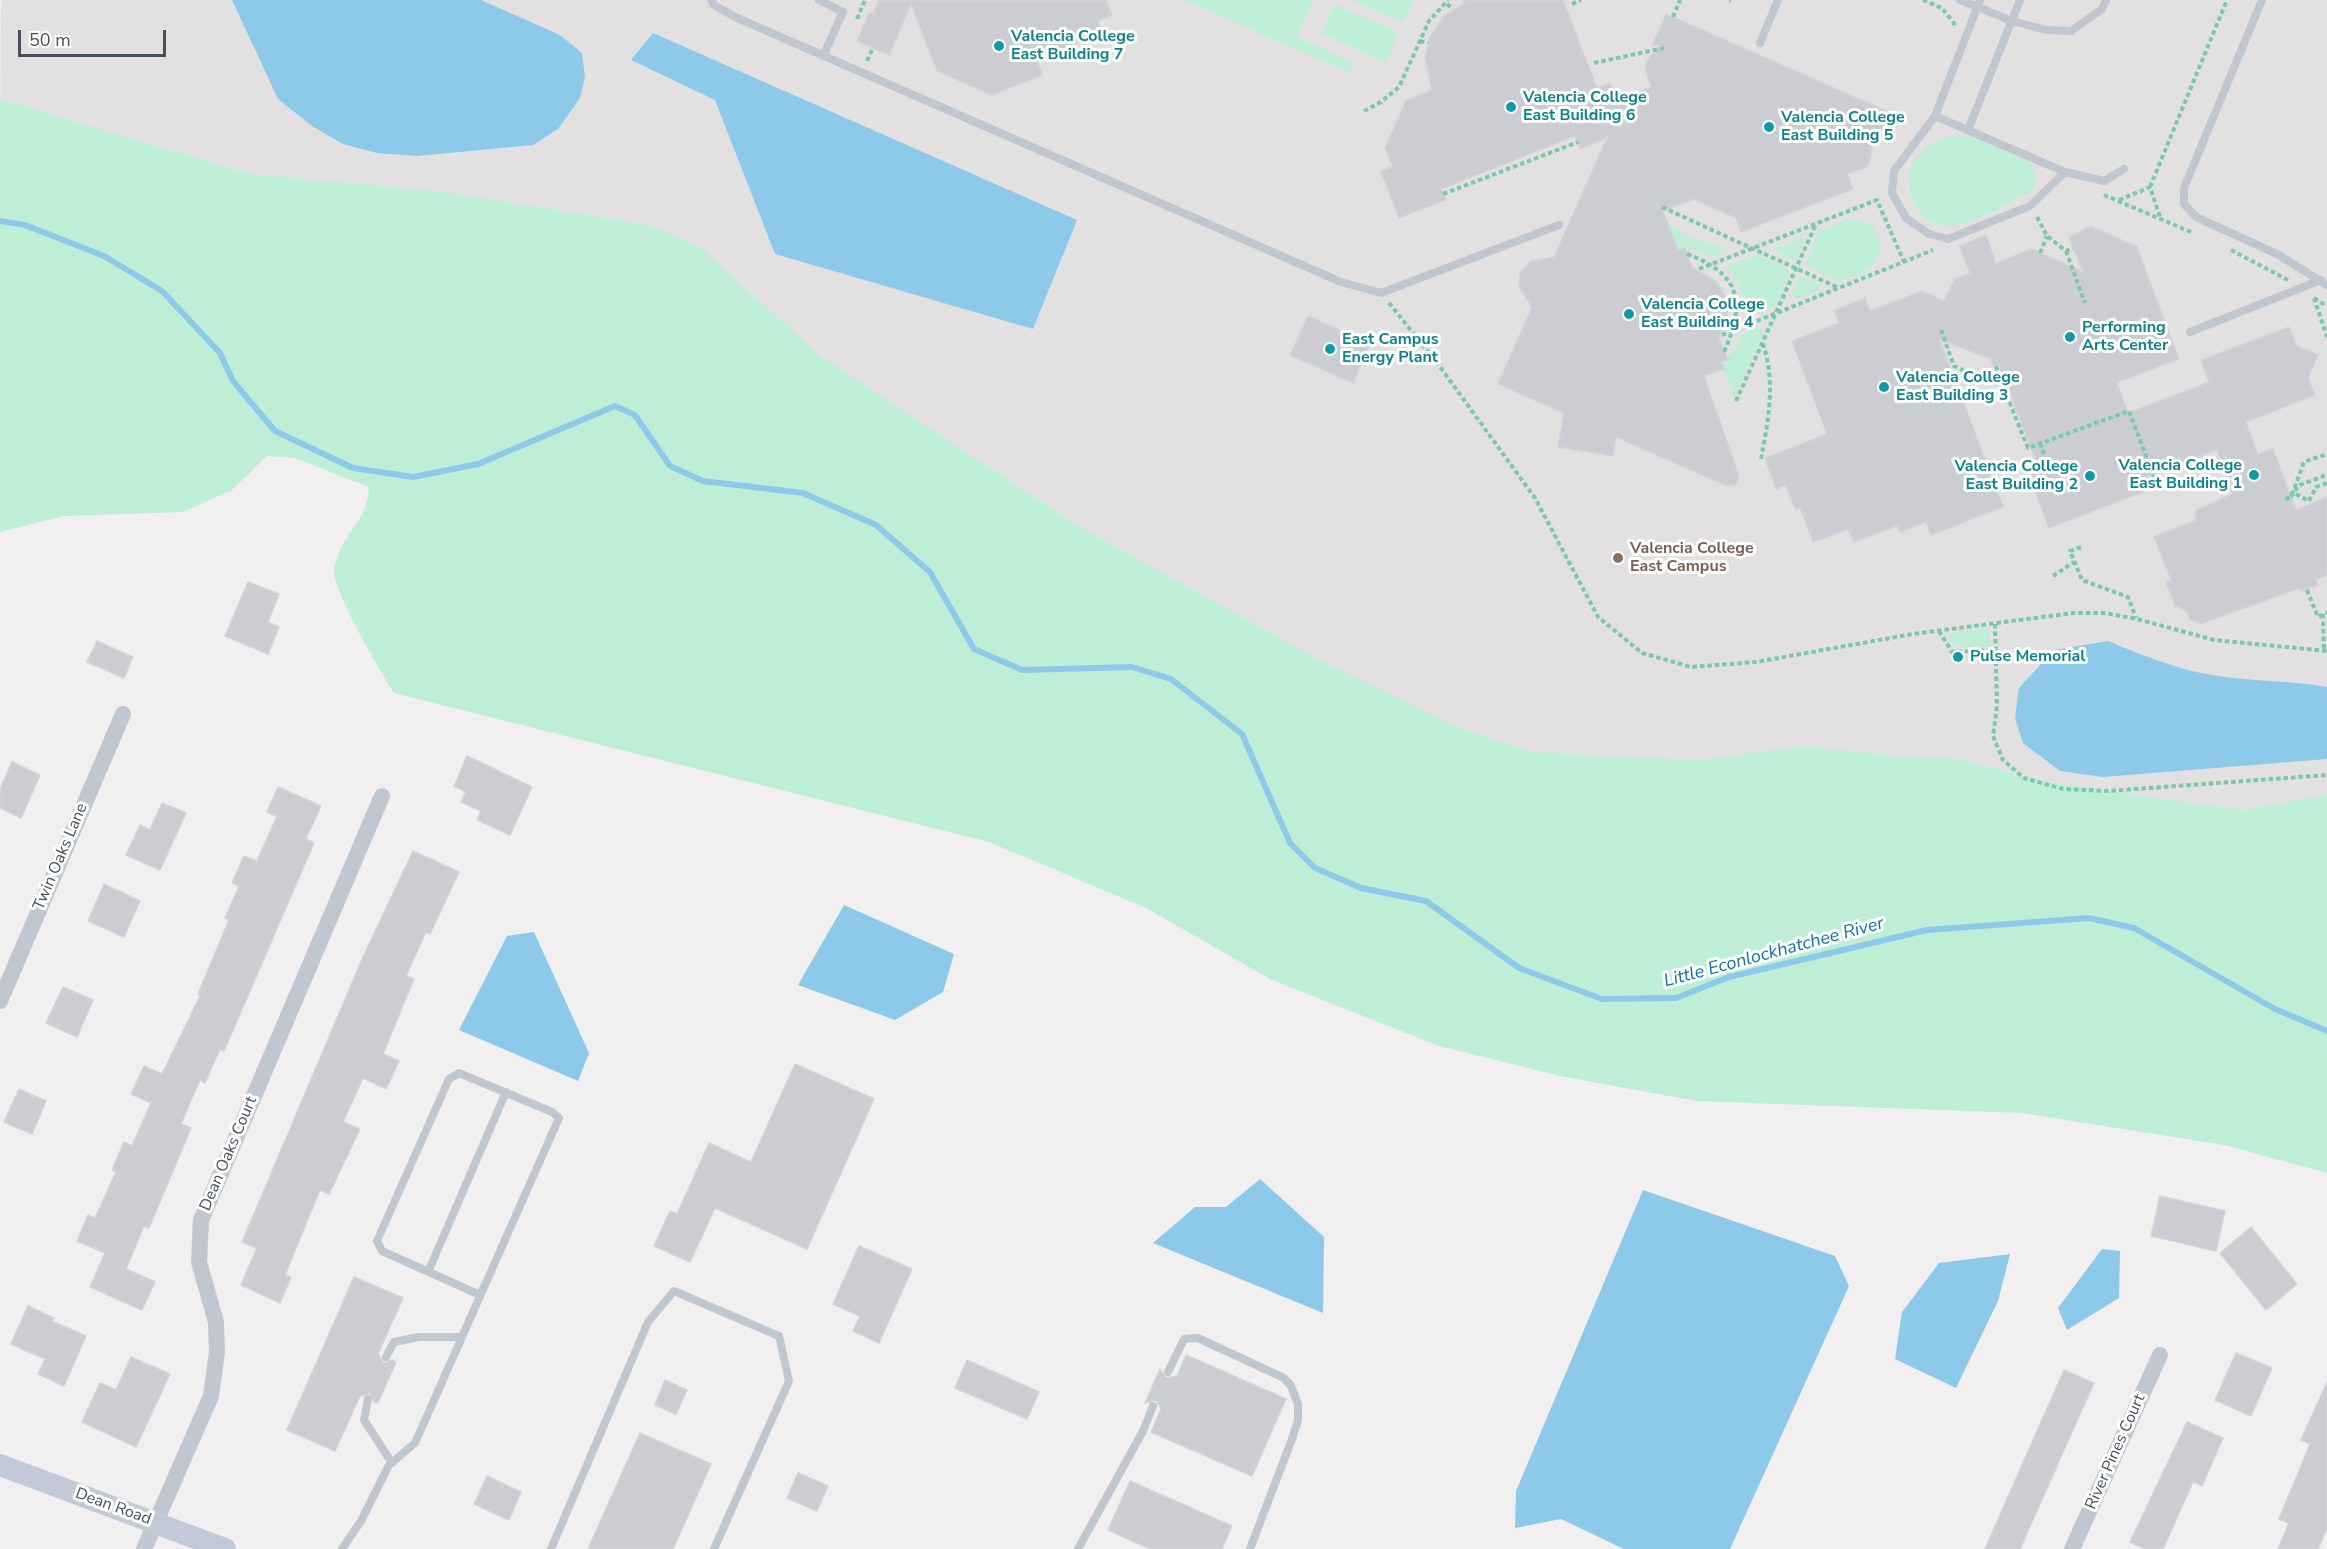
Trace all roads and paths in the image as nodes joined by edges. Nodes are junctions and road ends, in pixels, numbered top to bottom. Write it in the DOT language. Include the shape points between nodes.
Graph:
graph roads {
  1 [pos="711,0"];
  2 [pos="819,0"];
  3 [pos="1581,0"];
  4 [pos="1680,0"];
  5 [pos="1778,0"];
  6 [pos="1923,0"];
  7 [pos="1960,0"];
  8 [pos="2020,0"];
  9 [pos="2106,0"];
  10 [pos="2227,0"];
  11 [pos="2262,0"];
  12 [pos="1448,2"];
  13 [pos="1572,4"];
  14 [pos="1979,4"];
  15 [pos="1453,9"];
  16 [pos="1673,17"];
  17 [pos="2012,21"];
  18 [pos="1954,31"];
  19 [pos="1420,41"];
  20 [pos="1760,42"];
  21 [pos="1428,43"];
  22 [pos="873,48"];
  23 [pos="1664,48"];
  24 [pos="823,56"];
  25 [pos="867,63"];
  26 [pos="1594,63"];
  27 [pos="1364,111"];
  28 [pos="1935,116"];
  29 [pos="1968,130"];
  30 [pos="1578,142"];
  31 [pos="2124,169"];
  32 [pos="2065,172"];
  33 [pos="2150,187"];
  34 [pos="1443,194"];
  35 [pos="2100,194"];
  36 [pos="2118,201"];
  37 [pos="1662,207"];
  38 [pos="2044,210"];
  39 [pos="2037,216"];
  40 [pos="2160,218"];
  41 [pos="2026,222"];
  42 [pos="1816,224"];
  43 [pos="1559,225"];
  44 [pos="2194,234"];
  45 [pos="2047,236"];
  46 [pos="2224,247"];
  47 [pos="1752,248"];
  48 [pos="2073,248"];
  49 [pos="1942,250"];
  50 [pos="2066,251"];
  51 [pos="2040,253"];
  52 [pos="1688,254"];
  53 [pos="1904,262"];
  54 [pos="1713,263"];
  55 [pos="1797,268"];
  56 [pos="1699,269"];
  57 [pos="2324,283"];
  58 [pos="1840,288"];
  59 [pos="2300,288"];
  60 [pos="1381,293"];
  61 [pos="2314,298"];
  62 [pos="2085,303"];
  63 [pos="2327,306"];
  64 [pos="1778,312"];
  65 [pos="1734,330"];
  66 [pos="1941,330"];
  67 [pos="2190,332"];
  68 [pos="1722,335"];
  69 [pos="2327,337"];
  70 [pos="1763,344"];
  71 [pos="1724,352"];
  72 [pos="1996,366"];
  73 [pos="2001,381"];
  74 [pos="1736,401"];
  75 [pos="2040,443"];
  76 [pos="2327,454"];
  77 [pos="1761,459"];
  78 [pos="2048,462"];
  79 [pos="2327,475"];
  80 [pos="2155,480"];
  81 [pos="2327,483"];
  82 [pos="2296,494"];
  83 [pos="2081,547"];
  84 [pos="2074,562"];
  85 [pos="2053,576"];
  86 [pos="2307,590"];
  87 [pos="2325,613"];
  88 [pos="2137,619"];
  89 [pos="1995,624"];
  90 [pos="1939,631"];
  91 [pos="1994,650"];
  92 [pos="2326,651"];
  93 [pos="123,714"];
  94 [pos="2325,775"];
  95 [pos="382,796"];
  96 [pos="0,1000"];
  97 [pos="506,1092"];
  98 [pos="428,1272"];
  99 [pos="480,1295"];
  100 [pos="461,1337"];
  101 [pos="2160,1355"];
  102 [pos="386,1358"];
  103 [pos="1168,1372"];
  104 [pos="368,1399"];
  105 [pos="1154,1406"];
  106 [pos="392,1464"];
  107 [pos="0,1465"];
  108 [pos="156,1522"];
  109 [pos="144,1549"];
  110 [pos="225,1549"];
  111 [pos="342,1549"];
  112 [pos="551,1549"];
  113 [pos="714,1549"];
  114 [pos="1077,1549"];
  115 [pos="1250,1549"];
  116 [pos="2072,1549"];
  1 -- 24 [label="lane" via="735,17"];
  2 -- 24 [label="lane" via="843,12"];
  3 -- 13 [label="path"];
  4 -- 16 [label="path"];
  5 -- 20 [label="lane"];
  6 -- 18 [label="path" via="1942,8 1954,23"];
  7 -- 14 [label="lane"];
  8 -- 17 [label="lane"];
  9 -- 17 [label="lane" via="2102,9 2071,31 2046,30"];
  10 -- 33 [label="path"];
  11 -- 57 [label="lane" via="2184,188 2184,204 2196,217 2277,254"];
  12 -- 15 [label="path"];
  12 -- 19 [label="path" via="1429,21"];
  14 -- 17 [label="lane"];
  14 -- 28 [label="lane"];
  17 -- 29 [label="lane"];
  19 -- 21 [label="path"];
  19 -- 27 [label="path" via="1399,87"];
  22 -- 25 [label="path"];
  23 -- 26 [label="path"];
  24 -- 60 [label="lane" via="1341,282"];
  28 -- 29 [label="lane"];
  28 -- 32 [label="lane" via="1894,171 1892,193 1906,218 1929,234 1948,239 2030,206"];
  29 -- 32 [label="lane"];
  30 -- 34 [label="path"];
  31 -- 32 [label="lane" via="2104,181"];
  33 -- 36 [label="path"];
  33 -- 40 [label="path"];
  35 -- 36 [label="path"];
  36 -- 40 [label="path"];
  37 -- 47 [label="path"];
  38 -- 39 [label="path"];
  39 -- 41 [label="path"];
  39 -- 45 [label="path"];
  40 -- 44 [label="path"];
  42 -- 47 [label="path"];
  42 -- 53 [label="path" via="1877,200"];
  42 -- 55 [label="path"];
  43 -- 60 [label="lane"];
  45 -- 50 [label="path"];
  45 -- 51 [label="path"];
  46 -- 59 [label="path"];
  47 -- 54 [label="path"];
  47 -- 55 [label="path"];
  48 -- 50 [label="path"];
  49 -- 53 [label="path" via="1934,249"];
  50 -- 62 [label="path"];
  52 -- 54 [label="path"];
  53 -- 58 [label="path"];
  54 -- 56 [label="path"];
  54 -- 65 [label="path" via="1727,279 1735,297 1738,315"];
  55 -- 58 [label="path"];
  55 -- 64 [label="path"];
  57 -- 59 [label="lane"];
  58 -- 64 [label="path"];
  59 -- 61 [label="path"];
  59 -- 67 [label="lane"];
  60 -- 90 [label="path" via="1535,498 1598,618 1642,653 1691,667 1756,662"];
  61 -- 63 [label="path"];
  61 -- 69 [label="path"];
  64 -- 65 [label="path"];
  64 -- 70 [label="path"];
  65 -- 68 [label="path"];
  65 -- 71 [label="path"];
  66 -- 73 [label="path" via="1954,366 1994,384"];
  70 -- 74 [label="path"];
  70 -- 77 [label="path" via="1770,380 1769,418"];
  72 -- 73 [label="path"];
  73 -- 75 [label="path" via="2028,448"];
  75 -- 78 [label="path"];
  75 -- 80 [label="path" via="2128,411"];
  76 -- 82 [label="path" via="2304,462 2286,500"];
  79 -- 82 [label="path" via="2300,486"];
  81 -- 82 [label="path" via="2316,487 2309,501"];
  83 -- 84 [label="path" via="2070,551"];
  84 -- 85 [label="path"];
  84 -- 88 [label="path" via="2082,580 2128,597"];
  86 -- 87 [label="path" via="2318,617"];
  87 -- 92 [label="path"];
  88 -- 89 [label="path" via="2073,613"];
  88 -- 92 [label="path" via="2214,640"];
  89 -- 90 [label="path"];
  89 -- 91 [label="path"];
  90 -- 91 [label="path" via="1952,652"];
  91 -- 94 [label="path" via="1993,736 2003,759 2024,778 2063,789 2108,791"];
  93 -- 96 [label="street, Twin Oaks Lane"];
  95 -- 108 [label="street, Dean Oaks Court" via="201,1220 199,1262 216,1322 217,1352 211,1396"];
  97 -- 98 [label="lane"];
  97 -- 98 [label="lane" via="459,1073 449,1079 377,1241 382,1251"];
  97 -- 99 [label="lane" via="559,1118"];
  98 -- 99 [label="lane"];
  99 -- 100 [label="lane"];
  100 -- 102 [label="lane" via="419,1336 394,1342"];
  100 -- 106 [label="lane" via="415,1443"];
  101 -- 116 [label="street, River Pines Court"];
  103 -- 115 [label="lane" via="1184,1339 1198,1338 1284,1378 1296,1395 1298,1420"];
  104 -- 106 [label="lane" via="364,1420"];
  105 -- 114 [label="lane"];
  106 -- 111 [label="lane"];
  107 -- 108 [label="main road, Dean Road"];
  108 -- 109 [label="street, Dean Oaks Court"];
  108 -- 110 [label="main road, Dean Road"];
  112 -- 113 [label="lane" via="648,1322 674,1291 779,1336 789,1381"];
}
